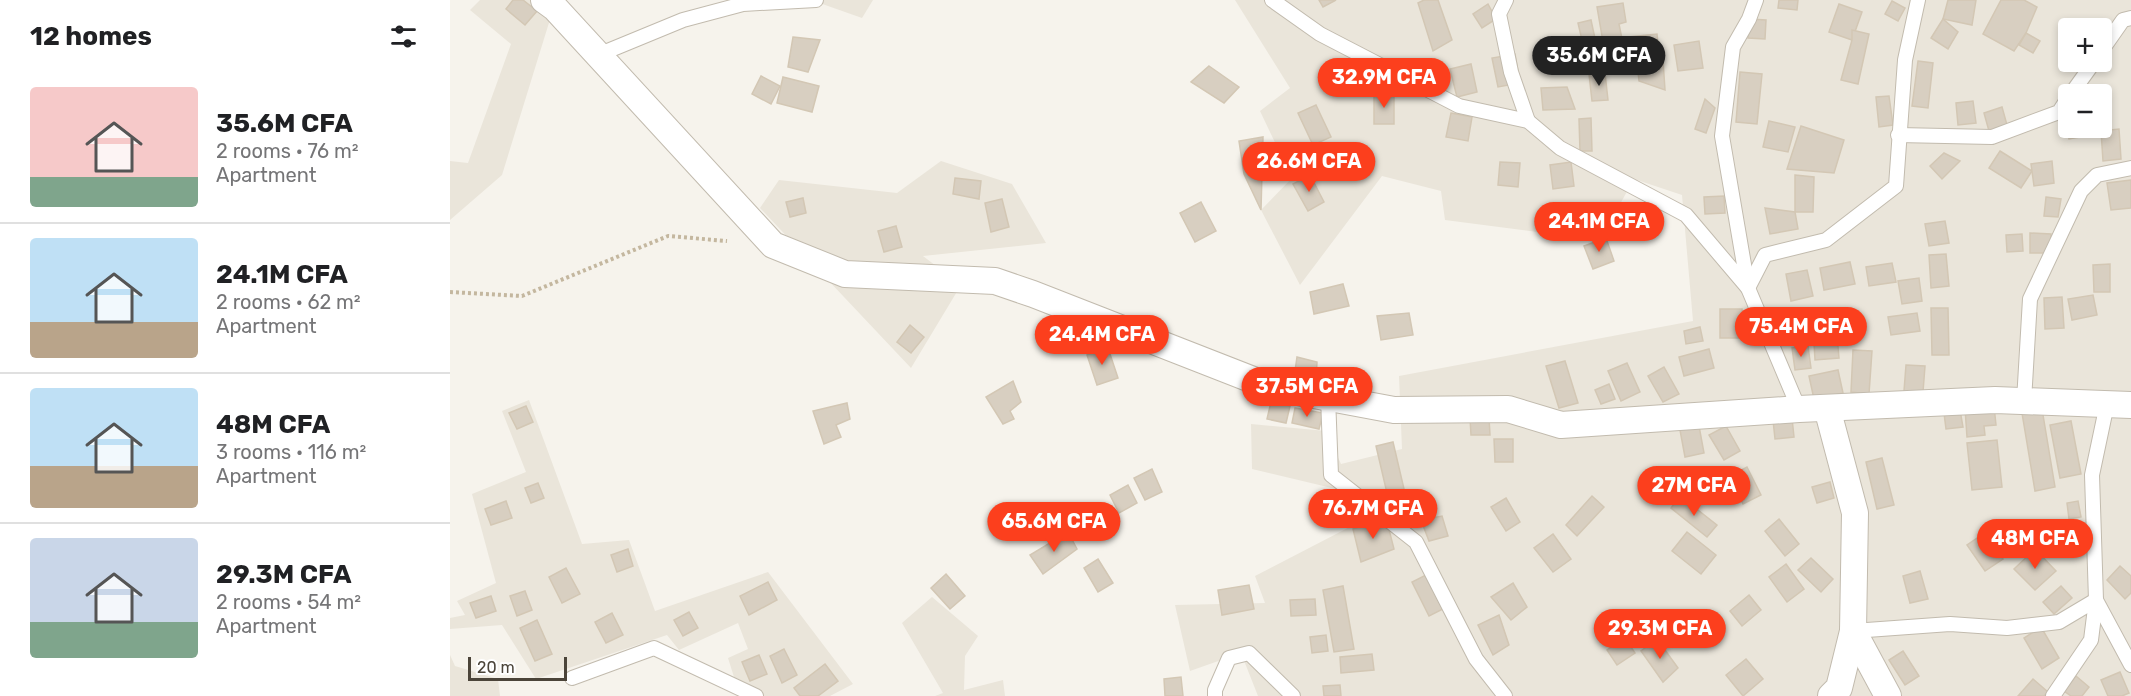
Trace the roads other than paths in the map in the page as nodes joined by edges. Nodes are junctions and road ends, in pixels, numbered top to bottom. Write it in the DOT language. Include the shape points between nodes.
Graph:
graph roads {
  1 [pos="544,0"];
  2 [pos="816,0"];
  3 [pos="1272,0"];
  4 [pos="1506,0"];
  5 [pos="1756,0"];
  6 [pos="1918,0"];
  7 [pos="2131,18"];
  8 [pos="2112,36"];
  9 [pos="598,56"];
  10 [pos="2058,112"];
  11 [pos="1528,121"];
  12 [pos="1898,135"];
  13 [pos="2131,168"];
  14 [pos="1748,288"];
  15 [pos="1328,397"];
  16 [pos="2024,401"];
  17 [pos="2119,404"];
  18 [pos="1827,408"];
  19 [pos="1799,409"];
  20 [pos="2096,600"];
  21 [pos="1853,631"];
  22 [pos="2131,665"];
  23 [pos="572,678"];
  24 [pos="756,696"];
  25 [pos="1215,696"];
  26 [pos="1293,696"];
  27 [pos="1505,696"];
  28 [pos="1831,696"];
  29 [pos="1888,696"];
  30 [pos="2053,696"];
  1 -- 9 [label="street"];
  2 -- 9 [label="lane" via="743,4 683,20"];
  3 -- 11 [label="lane" via="1320,34 1459,106"];
  4 -- 11 [label="lane" via="1498,14 1511,72"];
  5 -- 14 [label="lane" via="1733,47 1722,136"];
  6 -- 12 [label="lane" via="1905,60"];
  7 -- 8 [label="lane" via="2123,20"];
  9 -- 15 [label="street" via="773,245 845,274 994,282 1271,387"];
  10 -- 12 [label="lane" via="1992,137"];
  11 -- 14 [label="lane" via="1560,148 1686,214"];
  12 -- 14 [label="lane" via="1896,186 1826,240 1766,255"];
  13 -- 16 [label="lane" via="2097,175 2081,191 2030,299"];
  14 -- 19 [label="lane"];
  15 -- 19 [label="street" via="1394,410 1508,409 1560,425"];
  15 -- 27 [label="lane" via="1331,475 1416,542 1476,659"];
  16 -- 17 [label="street"];
  16 -- 18 [label="street"];
  17 -- 20 [label="lane" via="2091,475"];
  18 -- 19 [label="street"];
  18 -- 21 [label="street" via="1855,513"];
  20 -- 21 [label="lane" via="2059,621 2007,628 1950,624"];
  20 -- 22 [label="lane"];
  20 -- 30 [label="lane" via="2091,640"];
  21 -- 28 [label="street" via="1839,688"];
  21 -- 29 [label="street"];
  23 -- 24 [label="lane" via="654,648"];
  25 -- 26 [label="lane" via="1229,658 1249,653"];
}
